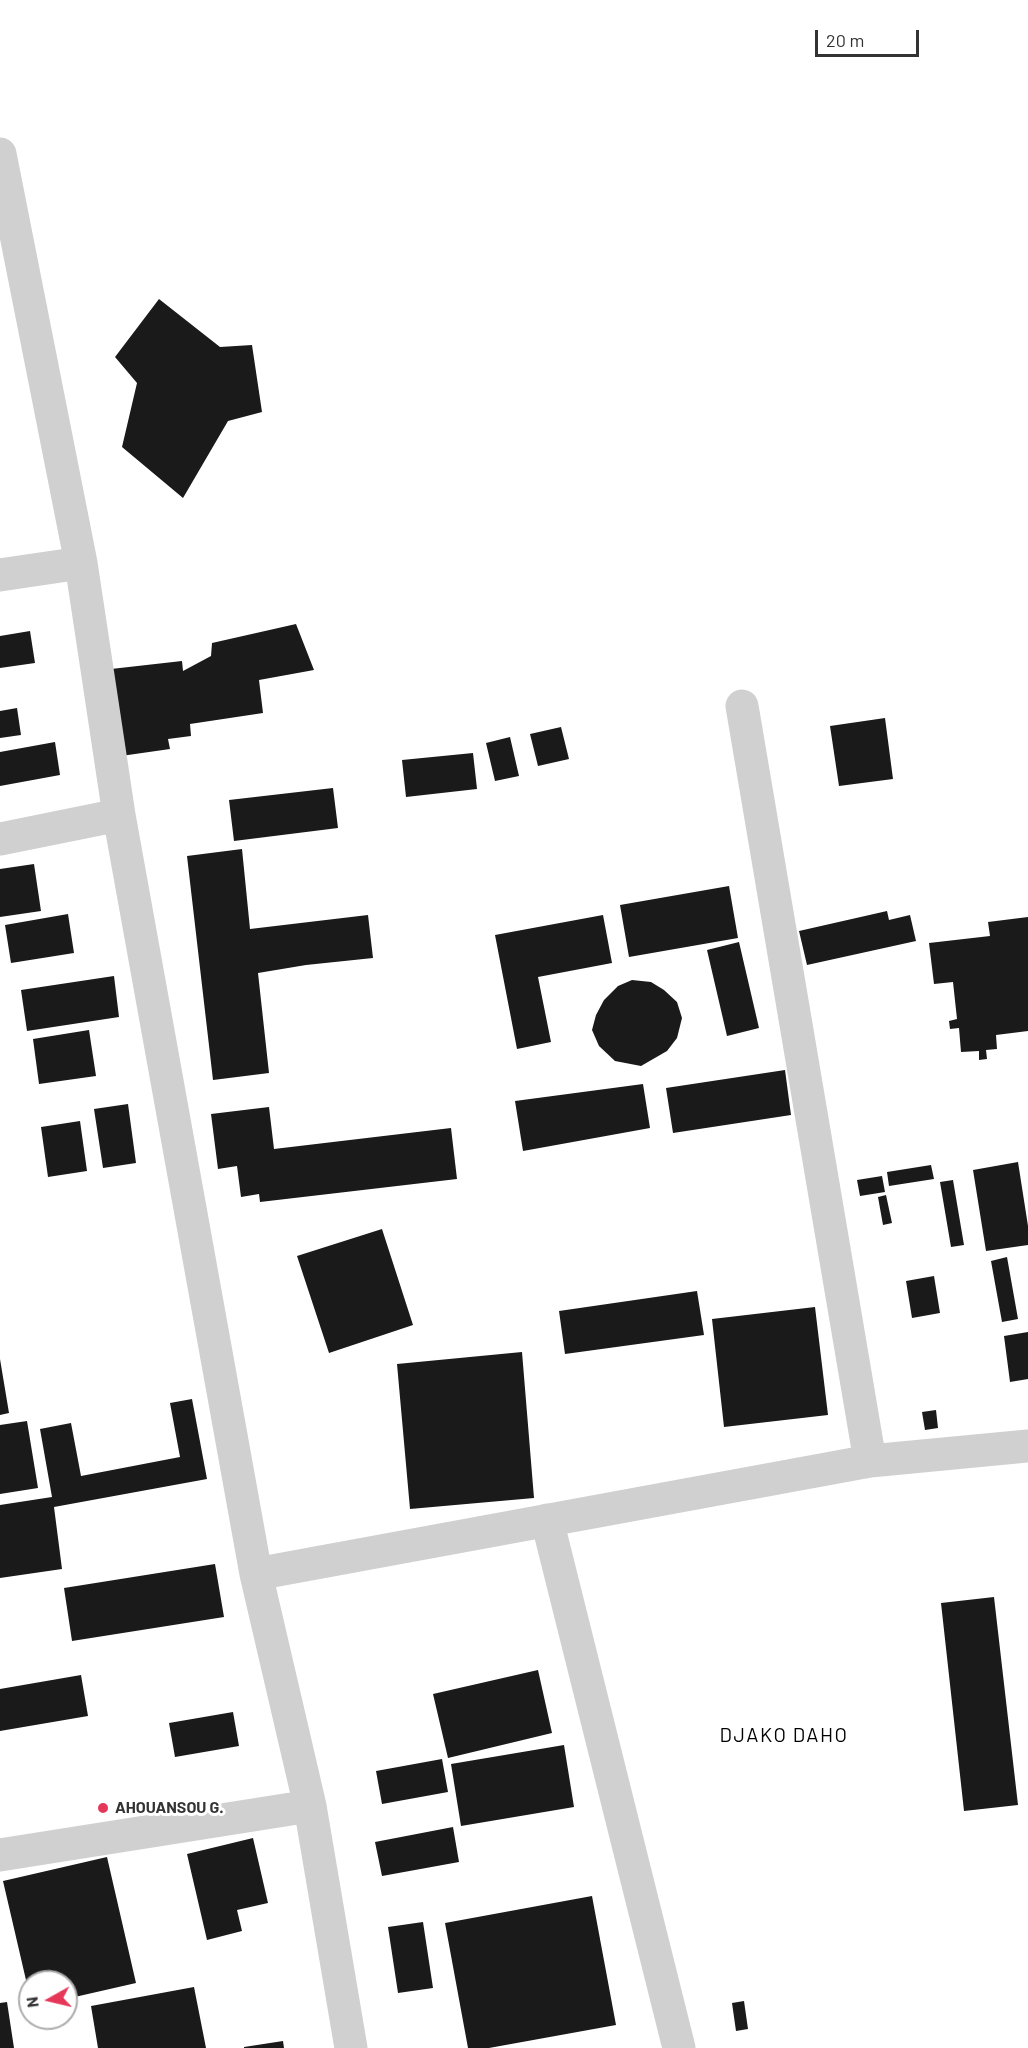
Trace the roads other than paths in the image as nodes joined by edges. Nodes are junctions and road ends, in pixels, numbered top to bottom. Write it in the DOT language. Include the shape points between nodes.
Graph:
graph roads {
  1 [pos="0,154"];
  2 [pos="81,563"];
  3 [pos="0,575"];
  4 [pos="742,706"];
  5 [pos="119,815"];
  6 [pos="0,839"];
  7 [pos="1028,1446"];
  8 [pos="870,1461"];
  9 [pos="548,1520"];
  10 [pos="256,1574"];
  11 [pos="310,1806"];
  12 [pos="0,1855"];
  13 [pos="351,2048"];
  14 [pos="679,2048"];
  1 -- 2 [label="street"];
  2 -- 3 [label="street"];
  2 -- 5 [label="street"];
  4 -- 8 [label="street"];
  5 -- 6 [label="street"];
  5 -- 10 [label="street"];
  7 -- 8 [label="street"];
  8 -- 9 [label="street"];
  9 -- 10 [label="street"];
  9 -- 14 [label="street"];
  10 -- 11 [label="street"];
  11 -- 12 [label="street"];
  11 -- 13 [label="street"];
}
